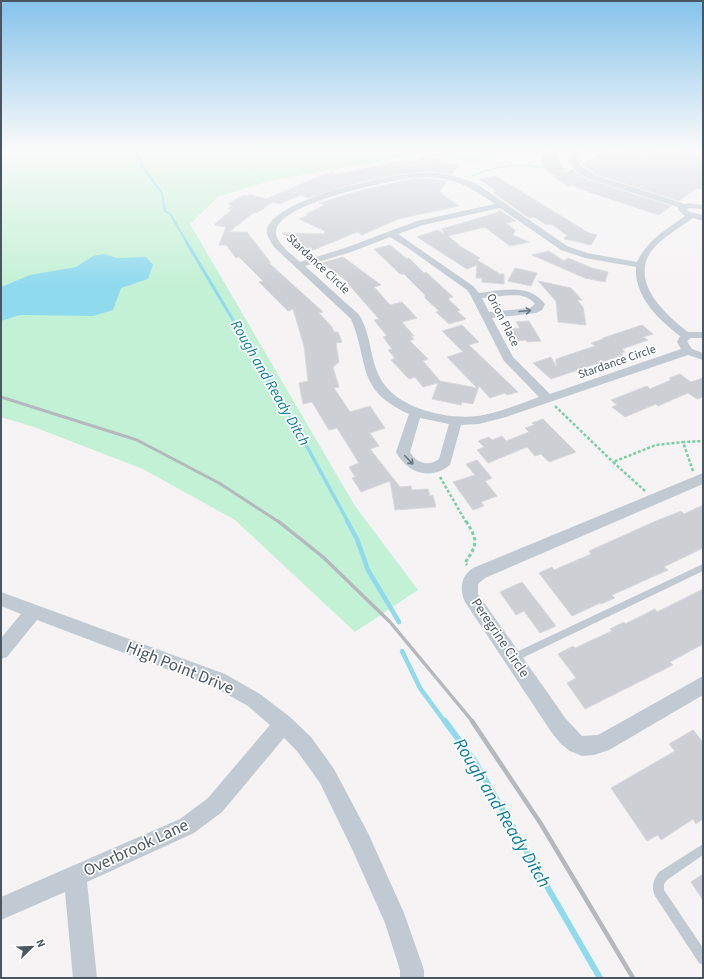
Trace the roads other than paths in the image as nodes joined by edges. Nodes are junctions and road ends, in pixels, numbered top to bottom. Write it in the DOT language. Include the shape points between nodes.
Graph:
graph roads {
  1 [pos="329,195"];
  2 [pos="487,195"];
  3 [pos="647,195"];
  4 [pos="501,205"];
  5 [pos="683,206"];
  6 [pos="703,207"];
  7 [pos="691,216"];
  8 [pos="703,218"];
  9 [pos="390,234"];
  10 [pos="299,265"];
  11 [pos="641,265"];
  12 [pos="476,296"];
  13 [pos="486,315"];
  14 [pos="703,335"];
  15 [pos="686,336"];
  16 [pos="688,351"];
  17 [pos="703,357"];
  18 [pos="548,399"];
  19 [pos="416,412"];
  20 [pos="456,421"];
  21 [pos="700,479"];
  22 [pos="703,566"];
  23 [pos="1,599"];
  24 [pos="34,611"];
  25 [pos="1,651"];
  26 [pos="513,658"];
  27 [pos="703,685"];
  28 [pos="284,724"];
  29 [pos="703,849"];
  30 [pos="75,876"];
  31 [pos="1,909"];
  32 [pos="703,959"];
  33 [pos="85,978"];
  34 [pos="412,978"];
  1 -- 10 [label="street, Stardance Circle" via="291,210 275,222 272,228 271,235 277,245"];
  2 -- 4 [label="street, Stardance Circle"];
  3 -- 5 [label="street"];
  4 -- 9 [label="street" via="420,223"];
  4 -- 11 [label="street, Stardance Circle" via="564,248 585,255"];
  5 -- 6 [label="street"];
  5 -- 7 [label="street" via="682,210"];
  7 -- 8 [label="street"];
  7 -- 11 [label="street" via="651,247 642,258"];
  9 -- 10 [label="street"];
  9 -- 12 [label="street, Orion Place" via="456,277"];
  10 -- 19 [label="street, Stardance Circle" via="356,318 371,372 380,388 396,402"];
  11 -- 15 [label="street" via="642,284 651,302"];
  12 -- 13 [label="street, Orion Place"];
  13 -- 12 [label="street, one-way" via="534,310 540,304 534,296 522,292"];
  13 -- 18 [label="street, Orion Place" via="508,359"];
  14 -- 15 [label="street"];
  15 -- 16 [label="street" via="682,342"];
  16 -- 17 [label="street"];
  16 -- 18 [label="street, Stardance Circle"];
  18 -- 20 [label="street, Stardance Circle" via="482,419"];
  19 -- 20 [label="street, Stardance Circle"];
  19 -- 20 [label="street, one-way" via="403,450 403,455 414,466 435,468 443,464"];
  21 -- 26 [label="street, Peregrine Circle" via="474,576 469,588 471,597"];
  22 -- 26 [label="lane"];
  23 -- 24 [label="street, High Point Drive"];
  24 -- 25 [label="street"];
  24 -- 28 [label="street, High Point Drive" via="219,680 254,700"];
  26 -- 27 [label="street, Peregrine Circle" via="567,737 584,747 602,742"];
  28 -- 30 [label="street, Overbrook Lane" via="215,805 187,826"];
  28 -- 34 [label="street, High Point Drive" via="304,744 334,789 396,921 412,970"];
  29 -- 32 [label="lane" via="663,876 658,886 661,895"];
  30 -- 31 [label="street, Overbrook Lane"];
  30 -- 33 [label="street"];
}
